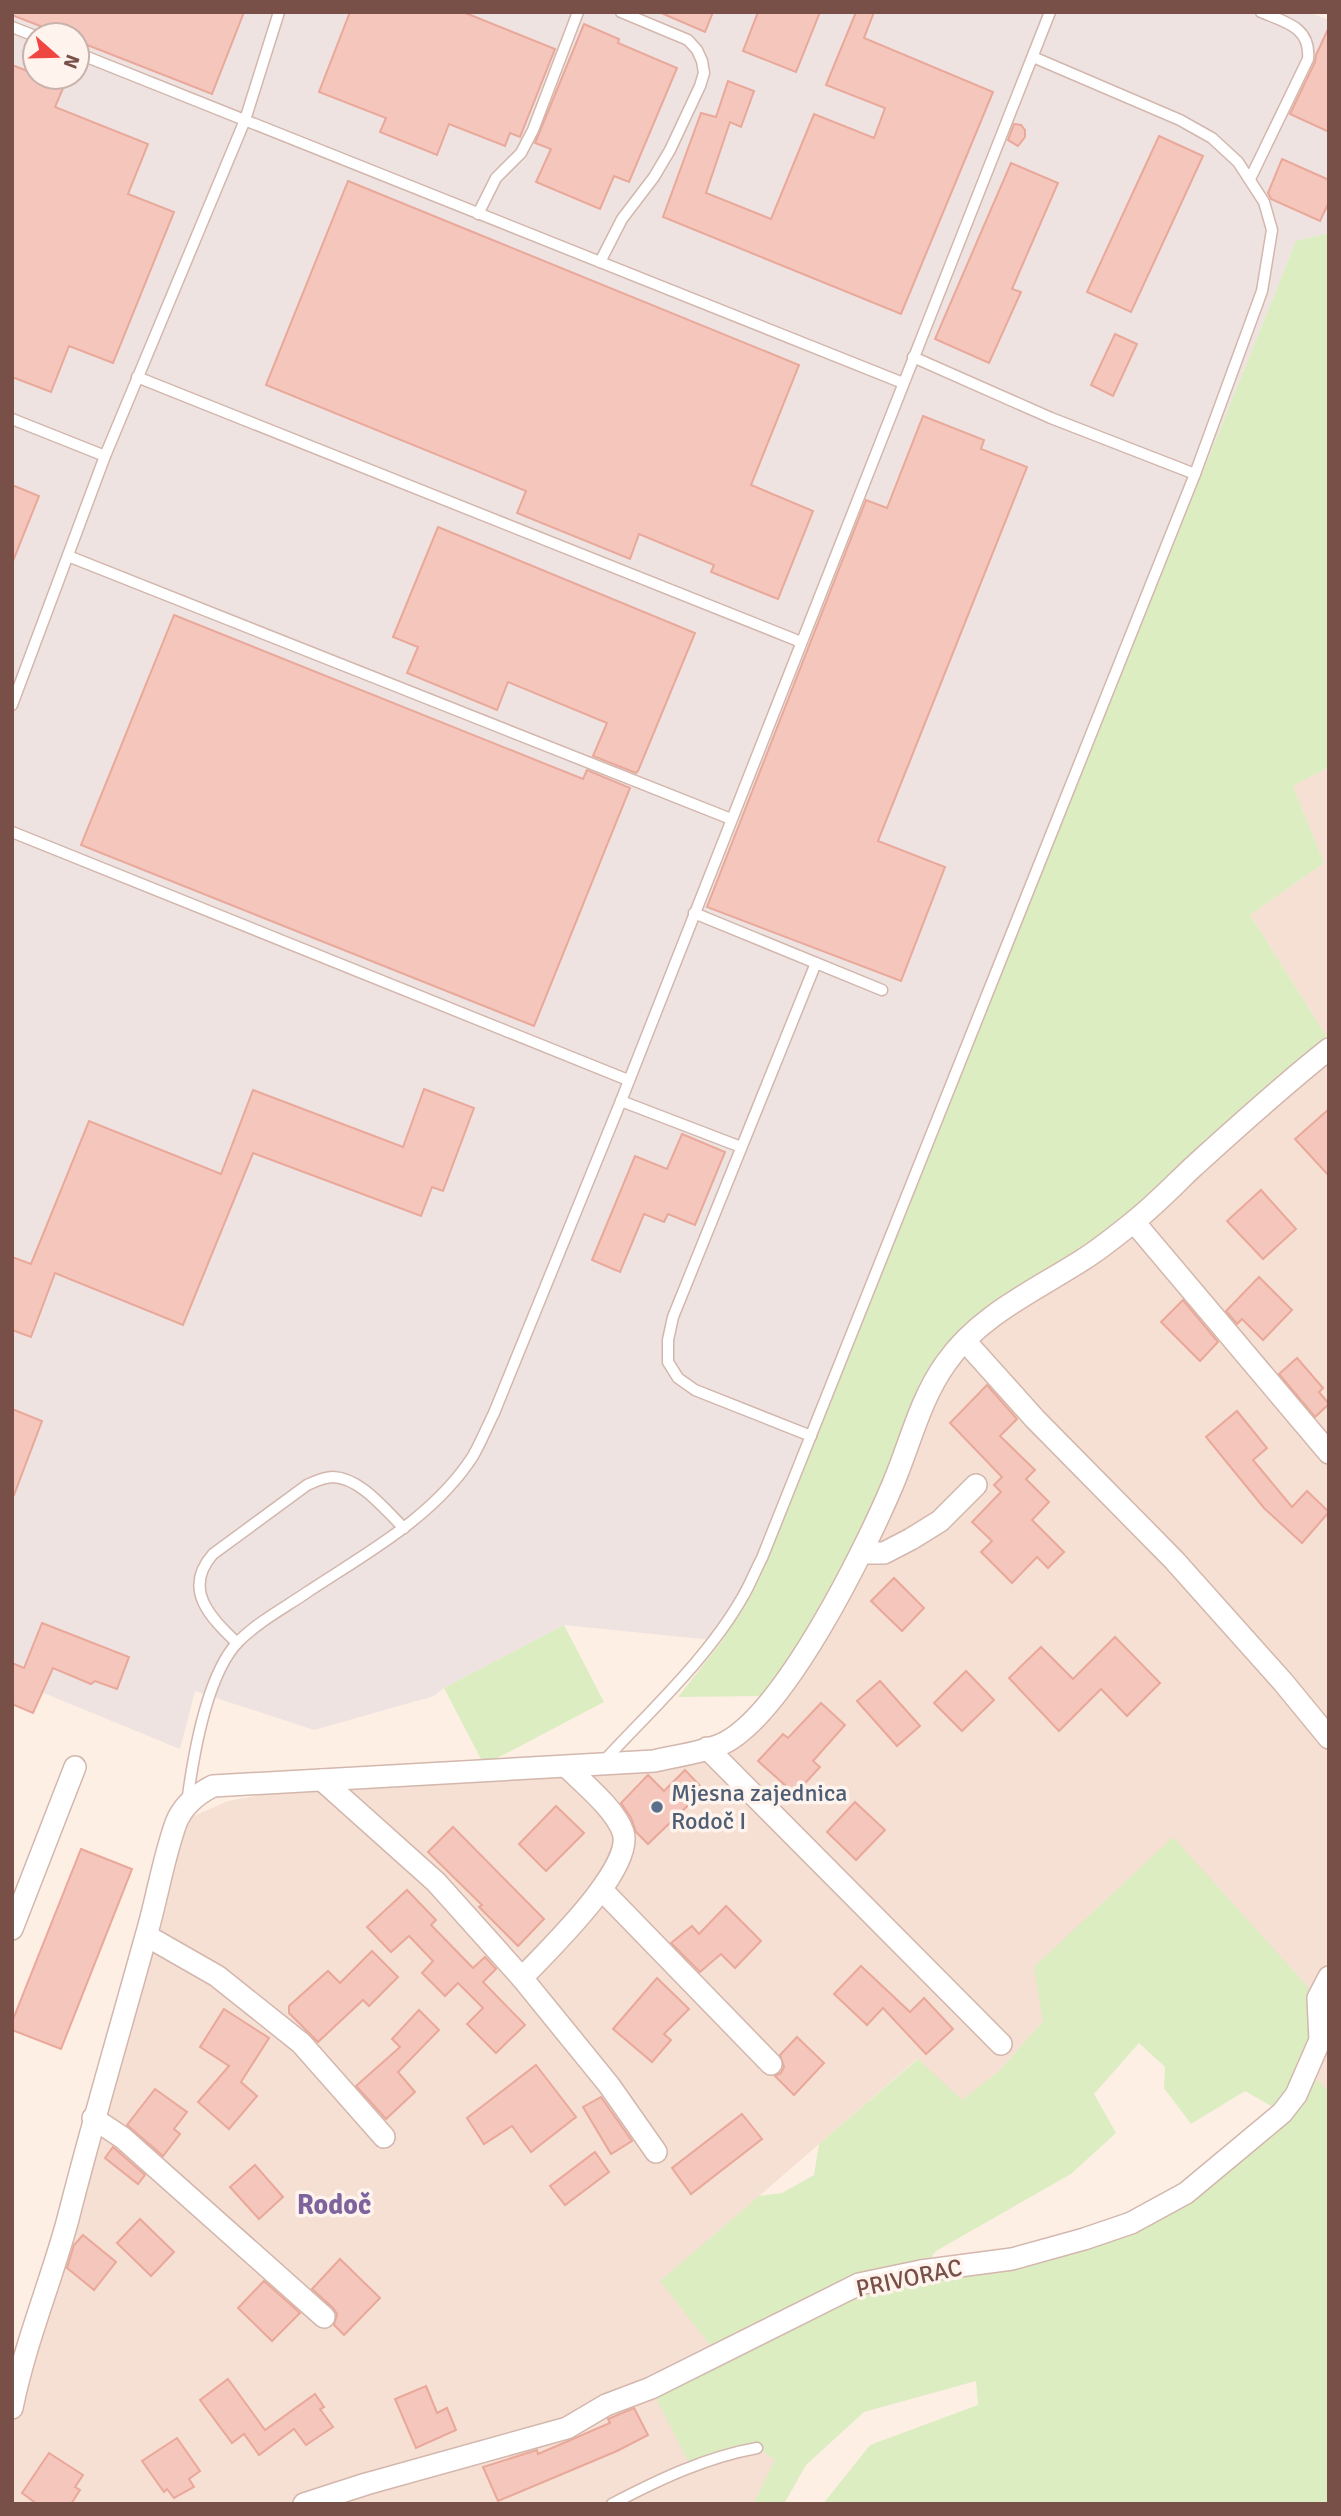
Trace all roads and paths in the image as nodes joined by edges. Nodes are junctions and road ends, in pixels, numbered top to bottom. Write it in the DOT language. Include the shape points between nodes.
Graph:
graph roads {
  1 [pos="279,12"];
  2 [pos="578,12"];
  3 [pos="621,12"];
  4 [pos="1051,12"];
  5 [pos="1261,12"];
  6 [pos="1033,57"];
  7 [pos="91,59"];
  8 [pos="245,120"];
  9 [pos="1250,179"];
  10 [pos="478,214"];
  11 [pos="600,262"];
  12 [pos="913,357"];
  13 [pos="137,377"];
  14 [pos="902,383"];
  15 [pos="12,419"];
  16 [pos="105,456"];
  17 [pos="1195,474"];
  18 [pos="68,556"];
  19 [pos="801,642"];
  20 [pos="12,705"];
  21 [pos="731,819"];
  22 [pos="12,832"];
  23 [pos="694,913"];
  24 [pos="816,963"];
  25 [pos="883,990"];
  26 [pos="1329,1049"];
  27 [pos="628,1080"];
  28 [pos="621,1101"];
  29 [pos="741,1147"];
  30 [pos="1133,1222"];
  31 [pos="965,1340"];
  32 [pos="810,1436"];
  33 [pos="1329,1453"];
  34 [pos="976,1485"];
  35 [pos="404,1528"];
  36 [pos="861,1553"];
  37 [pos="237,1643"];
  38 [pos="1329,1738"];
  39 [pos="707,1748"];
  40 [pos="601,1765"];
  41 [pos="75,1767"];
  42 [pos="567,1767"];
  43 [pos="322,1780"];
  44 [pos="187,1806"];
  45 [pos="602,1890"];
  46 [pos="15,1916"];
  47 [pos="147,1936"];
  48 [pos="1329,1977"];
  49 [pos="522,1978"];
  50 [pos="1001,2044"];
  51 [pos="771,2063"];
  52 [pos="93,2118"];
  53 [pos="384,2137"];
  54 [pos="656,2152"];
  55 [pos="324,2317"];
  56 [pos="15,2374"];
  57 [pos="12,2408"];
  58 [pos="757,2448"];
  59 [pos="304,2504"];
  60 [pos="612,2504"];
  1 -- 8 [label="lane"];
  2 -- 10 [label="lane" via="533,130 521,153 496,178"];
  3 -- 11 [label="lane" via="688,40 697,50 704,73 670,150 622,219"];
  4 -- 6 [label="lane"];
  5 -- 9 [label="lane" via="1294,26 1309,47 1308,59"];
  6 -- 9 [label="lane" via="1180,120 1212,138"];
  6 -- 12 [label="lane"];
  7 -- 8 [label="lane"];
  8 -- 10 [label="lane"];
  8 -- 13 [label="lane"];
  9 -- 17 [label="lane" via="1264,202 1272,230 1269,257 1262,291"];
  10 -- 11 [label="lane"];
  11 -- 14 [label="lane"];
  12 -- 14 [label="lane"];
  12 -- 17 [label="lane"];
  13 -- 16 [label="lane"];
  13 -- 19 [label="lane"];
  14 -- 19 [label="lane"];
  15 -- 16 [label="lane"];
  16 -- 18 [label="lane"];
  17 -- 32 [label="lane"];
  18 -- 20 [label="lane"];
  18 -- 21 [label="lane"];
  19 -- 21 [label="lane"];
  21 -- 23 [label="lane"];
  22 -- 27 [label="lane"];
  23 -- 24 [label="lane"];
  23 -- 27 [label="lane"];
  24 -- 25 [label="lane"];
  24 -- 29 [label="lane"];
  26 -- 30 [label="street"];
  27 -- 28 [label="lane"];
  28 -- 29 [label="lane"];
  28 -- 35 [label="lane" via="494,1413 472,1456 446,1489"];
  29 -- 32 [label="lane" via="673,1317 668,1362 678,1378 695,1390"];
  30 -- 31 [label="street" via="1087,1257 992,1316"];
  30 -- 33 [label="street"];
  31 -- 36 [label="street" via="945,1363 923,1403"];
  31 -- 38 [label="street" via="1035,1419 1174,1560"];
  32 -- 40 [label="lane" via="742,1598 721,1630"];
  34 -- 36 [label="street" via="940,1521 911,1539 884,1553"];
  35 -- 37 [label="lane"];
  35 -- 37 [label="lane" via="350,1480 324,1478 307,1485 204,1564 200,1592 211,1618"];
  36 -- 39 [label="street" via="810,1644 772,1700 749,1726"];
  37 -- 44 [label="lane" via="214,1684 191,1767"];
  39 -- 40 [label="street" via="654,1761"];
  39 -- 50 [label="street"];
  40 -- 42 [label="street"];
  41 -- 46 [label="street"];
  42 -- 43 [label="street"];
  42 -- 45 [label="street" via="615,1816 623,1833 621,1859"];
  43 -- 44 [label="street" via="213,1786"];
  43 -- 49 [label="street" via="436,1882"];
  44 -- 47 [label="street" via="177,1821"];
  45 -- 49 [label="street"];
  45 -- 51 [label="street"];
  47 -- 52 [label="street"];
  47 -- 53 [label="street" via="217,1976 300,2043"];
  48 -- 59 [label="street, PRIVORAC" via="1318,1998 1320,2040 1296,2095 1282,2113 1186,2193 1130,2223 1012,2259 859,2284 567,2428"];
  49 -- 54 [label="street" via="609,2085"];
  52 -- 55 [label="street" via="123,2138"];
  52 -- 56 [label="street" via="58,2257"];
  56 -- 57 [label="street"];
  58 -- 60 [label="lane" via="691,2467"];
}
